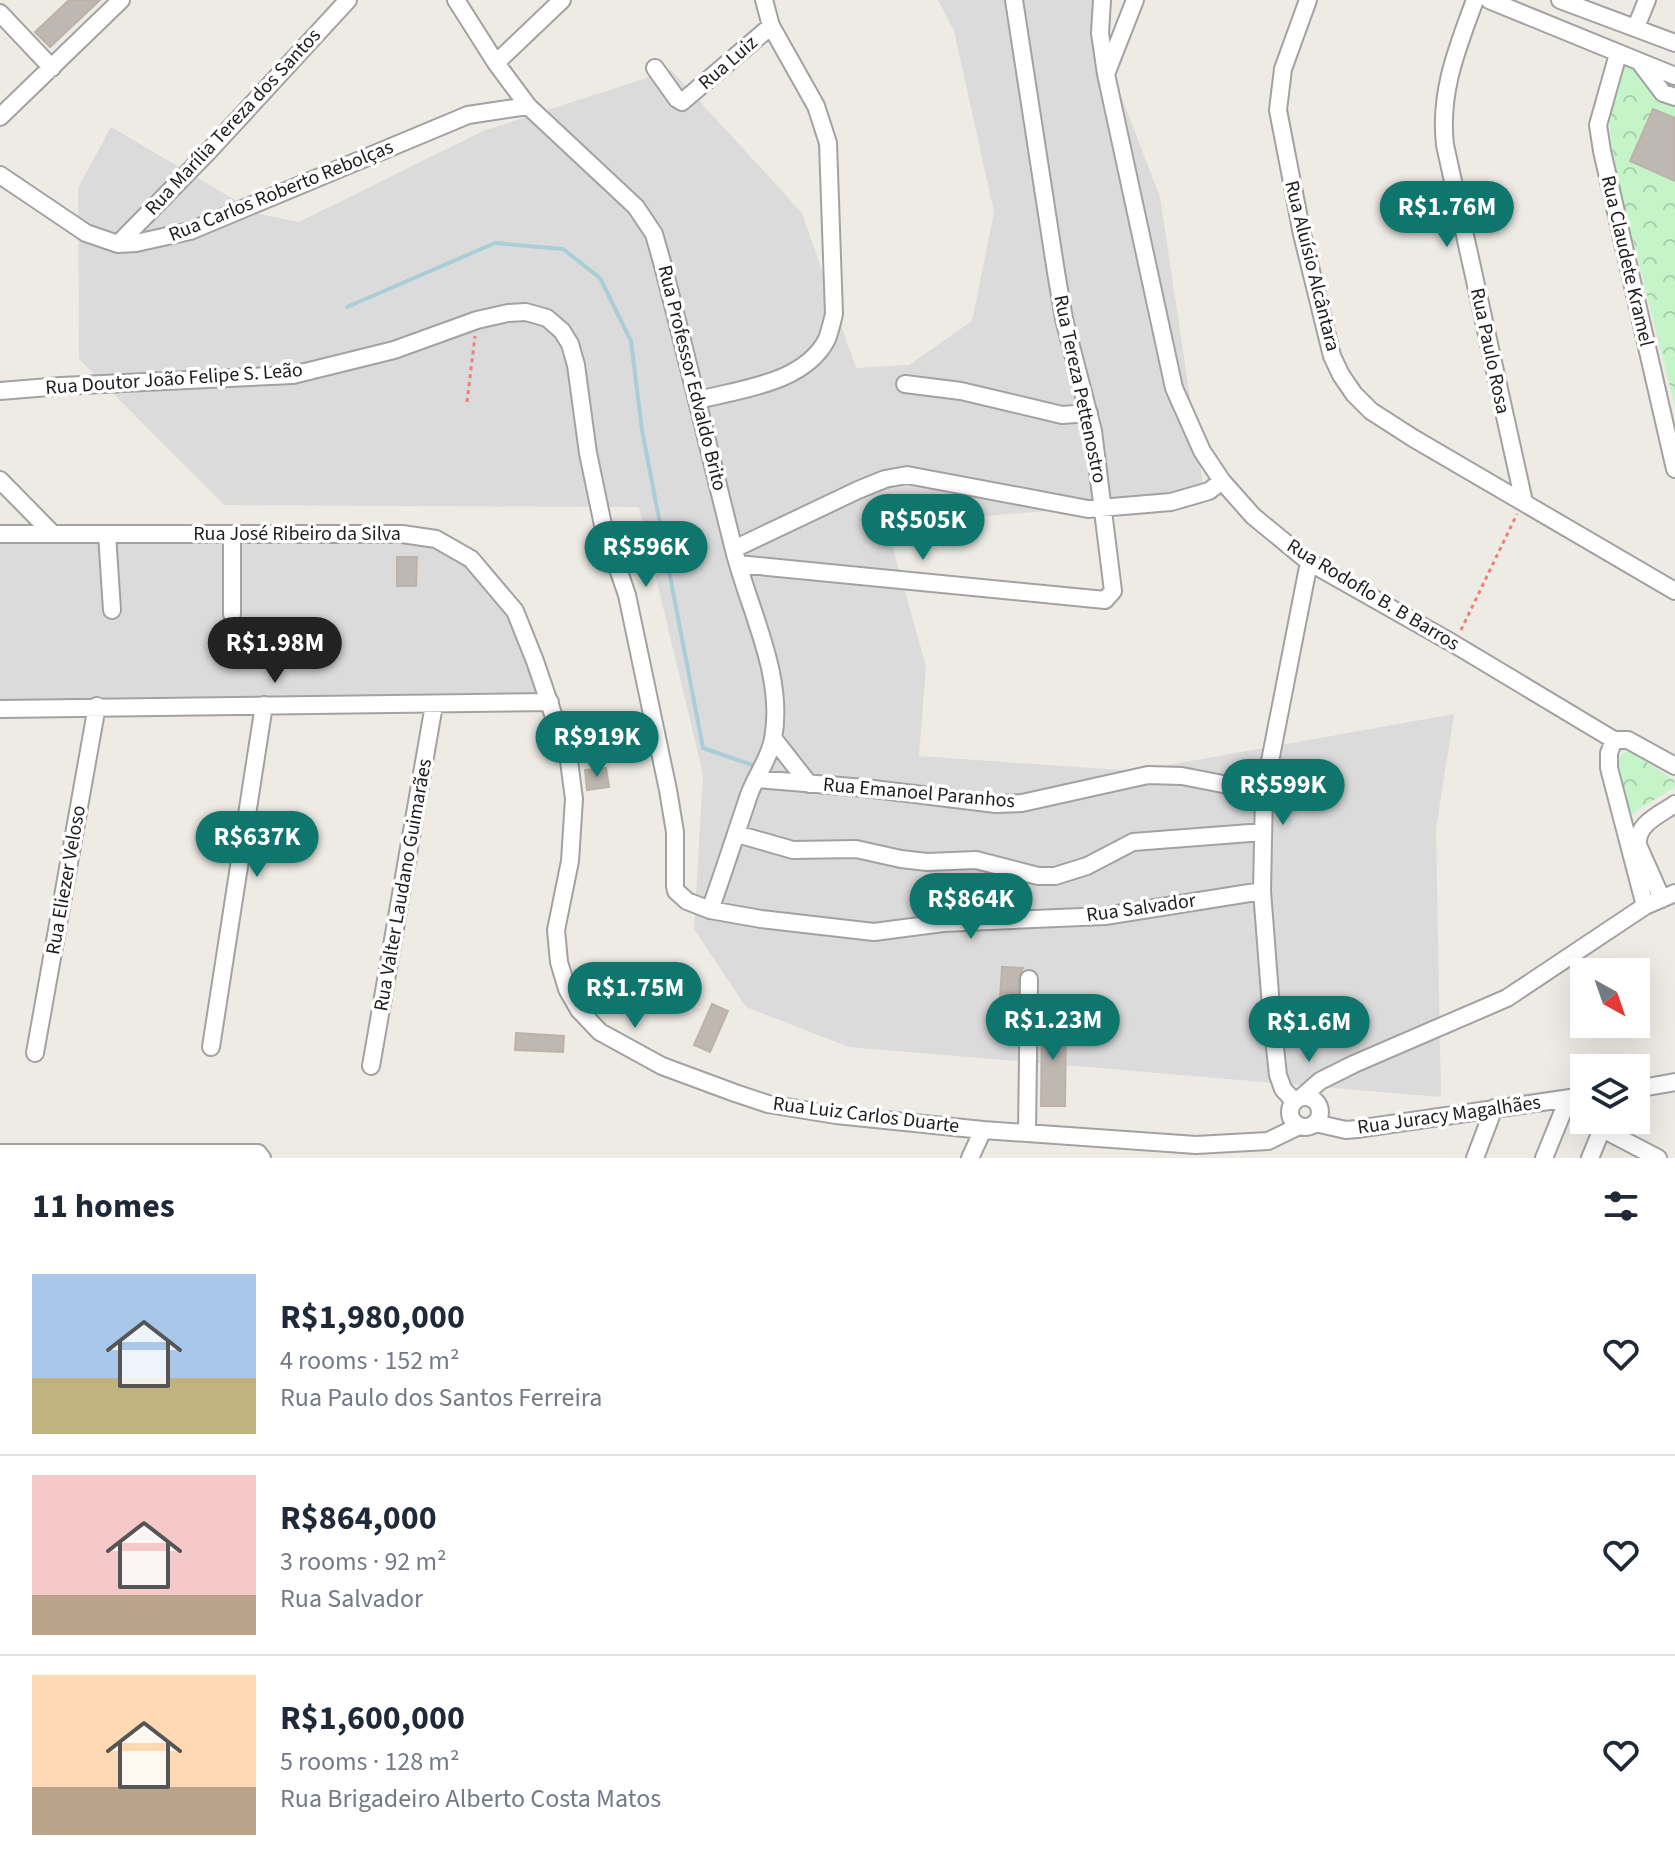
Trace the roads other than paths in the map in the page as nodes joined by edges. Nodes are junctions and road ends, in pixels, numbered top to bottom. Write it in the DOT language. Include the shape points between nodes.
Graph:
graph roads {
  1 [pos="121,0"];
  2 [pos="348,0"];
  3 [pos="456,0"];
  4 [pos="562,0"];
  5 [pos="764,0"];
  6 [pos="1014,0"];
  7 [pos="1102,0"];
  8 [pos="1135,0"];
  9 [pos="1308,0"];
  10 [pos="1475,0"];
  11 [pos="1489,0"];
  12 [pos="1647,0"];
  13 [pos="1561,1"];
  14 [pos="0,13"];
  15 [pos="771,26"];
  16 [pos="1636,27"];
  17 [pos="1553,28"];
  18 [pos="1675,43"];
  19 [pos="1618,54"];
  20 [pos="496,63"];
  21 [pos="1640,63"];
  22 [pos="52,68"];
  23 [pos="655,68"];
  24 [pos="1106,74"];
  25 [pos="1675,76"];
  26 [pos="1675,97"];
  27 [pos="528,106"];
  28 [pos="0,117"];
  29 [pos="0,175"];
  30 [pos="118,244"];
  31 [pos="905,384"];
  32 [pos="0,391"];
  33 [pos="698,400"];
  34 [pos="1089,413"];
  35 [pos="1675,469"];
  36 [pos="0,480"];
  37 [pos="1222,481"];
  38 [pos="1524,502"];
  39 [pos="1104,508"];
  40 [pos="0,534"];
  41 [pos="53,534"];
  42 [pos="107,534"];
  43 [pos="232,534"];
  44 [pos="736,557"];
  45 [pos="1309,562"];
  46 [pos="1675,591"];
  47 [pos="112,610"];
  48 [pos="232,614"];
  49 [pos="550,702"];
  50 [pos="264,705"];
  51 [pos="434,705"];
  52 [pos="97,706"];
  53 [pos="0,709"];
  54 [pos="773,738"];
  55 [pos="1614,740"];
  56 [pos="1675,766"];
  57 [pos="757,779"];
  58 [pos="809,784"];
  59 [pos="1264,792"];
  60 [pos="1675,804"];
  61 [pos="1263,832"];
  62 [pos="737,834"];
  63 [pos="1262,891"];
  64 [pos="1668,896"];
  65 [pos="687,901"];
  66 [pos="1645,906"];
  67 [pos="710,910"];
  68 [pos="1029,979"];
  69 [pos="211,1047"];
  70 [pos="35,1053"];
  71 [pos="371,1066"];
  72 [pos="1340,1072"];
  73 [pos="1675,1082"];
  74 [pos="1650,1086"];
  75 [pos="1570,1098"];
  76 [pos="1298,1099"];
  77 [pos="1549,1101"];
  78 [pos="1494,1108"];
  79 [pos="1564,1109"];
  80 [pos="1570,1112"];
  81 [pos="1311,1119"];
  82 [pos="983,1130"];
  83 [pos="1027,1133"];
  84 [pos="1600,1134"];
  85 [pos="1612,1134"];
  86 [pos="7,1155"];
  87 [pos="262,1158"];
  88 [pos="970,1158"];
  89 [pos="1475,1158"];
  90 [pos="1544,1158"];
  91 [pos="1590,1158"];
  92 [pos="1658,1158"];
  1 -- 22 [label="street"];
  2 -- 30 [label="street, Rua Marília Tereza dos Santos"];
  3 -- 20 [label="street, Rua Professor Edvaldo Brito"];
  4 -- 20 [label="street"];
  5 -- 15 [label="street"];
  6 -- 34 [label="street, Rua Tereza Pettenostro" via="1064,319"];
  7 -- 24 [label="street, Rua Rodoflo B. B Barros"];
  8 -- 24 [label="street"];
  9 -- 38 [label="street, Rua Aluísio Alcântara" via="1283,69 1278,110 1332,356 1354,394 1371,411"];
  10 -- 38 [label="street, Rua Paulo Rosa" via="1452,61 1442,119"];
  11 -- 17 [label="street"];
  12 -- 16 [label="street"];
  13 -- 16 [label="street"];
  13 -- 17 [label="street"];
  14 -- 22 [label="street"];
  15 -- 23 [label="street, Rua Luiz" via="682,102"];
  15 -- 33 [label="street" via="816,106 828,143 834,314 826,340 792,373"];
  16 -- 18 [label="street"];
  17 -- 19 [label="street"];
  19 -- 21 [label="street"];
  19 -- 35 [label="street, Rua Claudete Kramel" via="1598,125"];
  20 -- 27 [label="street, Rua Professor Edvaldo Brito"];
  21 -- 25 [label="street"];
  21 -- 26 [label="street" via="1663,93"];
  22 -- 28 [label="street"];
  24 -- 37 [label="street, Rua Rodoflo B. B Barros" via="1174,388 1202,451"];
  27 -- 30 [label="street, Rua Carlos Roberto Rebolças" via="468,115 190,231"];
  27 -- 33 [label="street, Rua Professor Edvaldo Brito" via="647,221"];
  29 -- 30 [label="street, Rua Carlos Roberto Rebolças" via="86,233"];
  31 -- 34 [label="street" via="1062,415"];
  32 -- 65 [label="street, Rua Doutor João Felipe S. Leão" via="293,375 394,350 477,320 526,312 547,318 562,331 576,365 603,525 627,595 668,790 676,891"];
  33 -- 44 [label="street, Rua Professor Edvaldo Brito"];
  34 -- 39 [label="street, Rua Tereza Pettenostro"];
  36 -- 41 [label="street"];
  37 -- 39 [label="street" via="1182,500"];
  37 -- 45 [label="street, Rua Rodoflo B. B Barros" via="1253,516"];
  38 -- 46 [label="street, Rua Aluísio Alcântara"];
  39 -- 44 [label="street" via="1058,505 907,475 858,490"];
  39 -- 44 [label="street, Rua Tereza Pettenostro" via="1113,591 1105,600"];
  40 -- 41 [label="street, Rua José Ribeiro da Silva"];
  41 -- 42 [label="street, Rua José Ribeiro da Silva"];
  42 -- 43 [label="street, Rua José Ribeiro da Silva"];
  42 -- 47 [label="street"];
  43 -- 48 [label="street"];
  43 -- 49 [label="street, Rua José Ribeiro da Silva" via="402,534 436,539 455,549 471,559 515,611"];
  44 -- 54 [label="street, Rua Professor Edvaldo Brito" via="773,687"];
  45 -- 55 [label="street, Rua Rodoflo B. B Barros"];
  45 -- 59 [label="street"];
  49 -- 51 [label="street"];
  49 -- 82 [label="street, Rua Luiz Carlos Duarte" via="569,761 574,799 570,861 556,930 559,962 579,1010 600,1032 662,1066 768,1104"];
  50 -- 51 [label="street"];
  50 -- 52 [label="street"];
  50 -- 69 [label="street"];
  51 -- 71 [label="street, Rua Valter Laudano Guimarães"];
  52 -- 53 [label="street"];
  52 -- 70 [label="street, Rua Eliezer Veloso"];
  54 -- 57 [label="street, Rua Professor Edvaldo Brito"];
  54 -- 58 [label="street, Rua Emanoel Paranhos"];
  55 -- 56 [label="street, Rua Rodoflo B. B Barros" via="1628,740"];
  55 -- 66 [label="street" via="1609,768"];
  57 -- 58 [label="street, Rua Emanoel Paranhos"];
  57 -- 62 [label="street, Rua Professor Edvaldo Brito"];
  58 -- 59 [label="street, Rua Emanoel Paranhos" via="996,804 1148,775"];
  59 -- 61 [label="street"];
  60 -- 64 [label="street" via="1637,836"];
  61 -- 62 [label="street" via="1133,842 1079,870 1055,876 976,860 927,862 856,849 793,850"];
  61 -- 63 [label="street"];
  62 -- 67 [label="street, Rua Professor Edvaldo Brito"];
  63 -- 67 [label="street, Rua Salvador" via="1105,916 943,923 874,932"];
  63 -- 76 [label="street" via="1278,1075 1283,1089"];
  64 -- 66 [label="street"];
  65 -- 67 [label="street, Rua Salvador"];
  66 -- 72 [label="street" via="1507,998"];
  68 -- 83 [label="street"];
  72 -- 76 [label="street"];
  72 -- 81 [label="street"];
  73 -- 74 [label="street"];
  75 -- 77 [label="street, Rua Juracy Magalhães"];
  76 -- 81 [label="street" via="1313,1099"];
  76 -- 81 [label="street" via="1290,1114"];
  77 -- 78 [label="street, Rua Juracy Magalhães"];
  77 -- 79 [label="street"];
  78 -- 81 [label="street, Rua Juracy Magalhães" via="1346,1130"];
  78 -- 89 [label="street"];
  79 -- 80 [label="street"];
  79 -- 90 [label="street"];
  81 -- 83 [label="street, Rua Luiz Carlos Duarte" via="1268,1141 1196,1145"];
  82 -- 83 [label="street, Rua Luiz Carlos Duarte"];
  82 -- 88 [label="street"];
  84 -- 91 [label="street"];
  85 -- 92 [label="street"];
  86 -- 87 [label="street" via="258,1153"];
}
